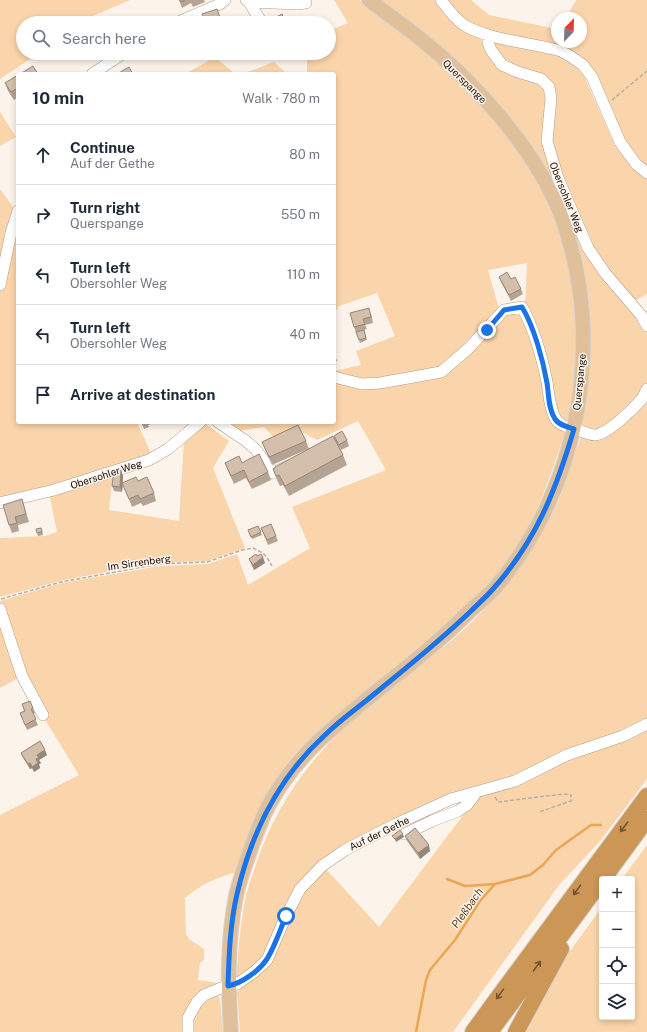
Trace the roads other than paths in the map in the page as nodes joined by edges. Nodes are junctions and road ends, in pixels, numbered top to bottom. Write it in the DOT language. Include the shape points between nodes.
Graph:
graph roads {
  1 [pos="225,0"];
  2 [pos="369,0"];
  3 [pos="440,0"];
  4 [pos="247,1"];
  5 [pos="275,1"];
  6 [pos="306,3"];
  7 [pos="192,16"];
  8 [pos="257,16"];
  9 [pos="488,35"];
  10 [pos="113,60"];
  11 [pos="95,72"];
  12 [pos="647,173"];
  13 [pos="16,218"];
  14 [pos="0,285"];
  15 [pos="647,326"];
  16 [pos="336,378"];
  17 [pos="647,389"];
  18 [pos="198,424"];
  19 [pos="221,424"];
  20 [pos="574,429"];
  21 [pos="294,462"];
  22 [pos="0,503"];
  23 [pos="0,609"];
  24 [pos="43,715"];
  25 [pos="647,724"];
  26 [pos="477,792"];
  27 [pos="647,796"];
  28 [pos="647,819"];
  29 [pos="404,834"];
  30 [pos="605,876"];
  31 [pos="599,884"];
  32 [pos="599,886"];
  33 [pos="228,986"];
  34 [pos="188,1032"];
  35 [pos="231,1032"];
  36 [pos="474,1032"];
  37 [pos="490,1032"];
  38 [pos="516,1032"];
  1 -- 7 [label="street"];
  2 -- 20 [label="main road, Querspange" via="424,42 471,84 512,132 541,174 563,219 575,266 583,328 582,376"];
  3 -- 9 [label="street" via="462,24"];
  4 -- 5 [label="street"];
  4 -- 8 [label="street"];
  5 -- 6 [label="street"];
  9 -- 12 [label="street" via="552,49 570,56 583,66 592,78 620,142 636,164"];
  9 -- 15 [label="street, Obersohler Weg" via="491,50 502,65 541,79 549,87 552,98 547,141 558,178 588,248"];
  10 -- 11 [label="street"];
  13 -- 14 [label="street"];
  16 -- 20 [label="street" via="362,384 442,372 468,349 504,310 522,307 531,324 547,382 549,404 555,419 560,424"];
  17 -- 20 [label="street" via="641,399 605,431 594,435"];
  18 -- 22 [label="street, Obersohler Weg" via="168,449 149,460 54,490"];
  19 -- 21 [label="street" via="256,450 274,473"];
  20 -- 33 [label="main road, Querspange" via="563,466 542,517 531,538 493,590 445,636 325,734 294,768 274,796 259,826 236,895"];
  23 -- 24 [label="street" via="22,676"];
  25 -- 26 [label="street, Auf der Gethe" via="623,736 567,755 515,782"];
  26 -- 29 [label="street" via="467,805 458,811"];
  26 -- 33 [label="street, Auf der Gethe" via="451,799 396,824 345,850 322,866 300,889 267,960 237,984"];
  27 -- 36 [label="highway, one-way"];
  28 -- 30 [label="highway"];
  37 -- 31 [label="highway, one-way"];
  32 -- 38 [label="highway"];
  33 -- 34 [label="street, Auf der Gethe" via="204,995 197,1002 188,1018"];
  33 -- 35 [label="main road, Querspange"];
}
